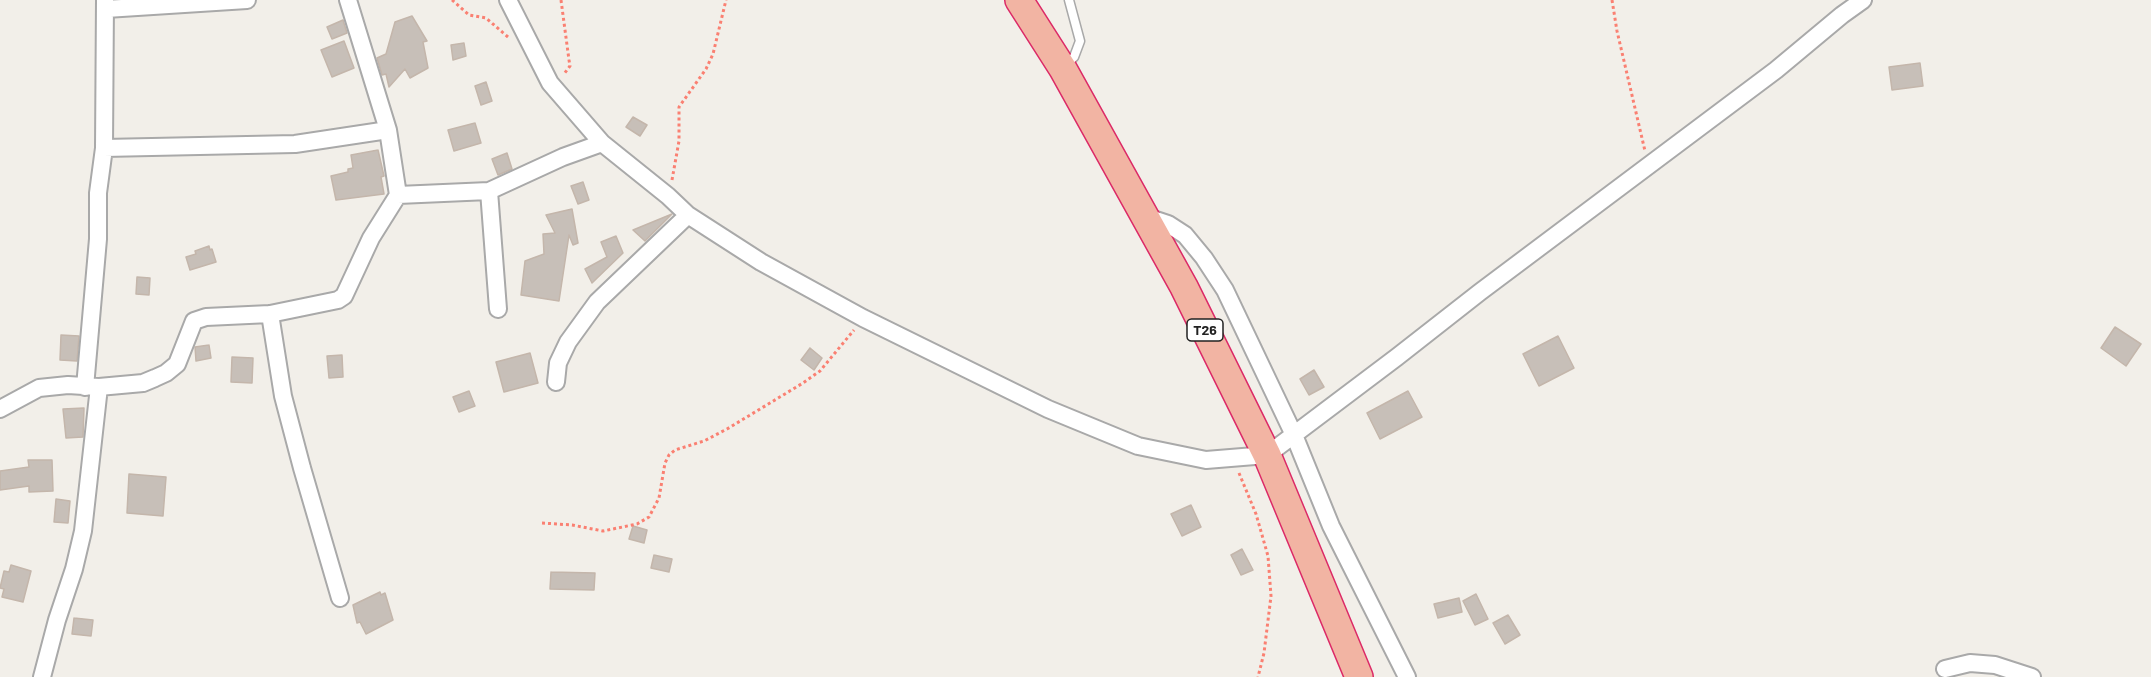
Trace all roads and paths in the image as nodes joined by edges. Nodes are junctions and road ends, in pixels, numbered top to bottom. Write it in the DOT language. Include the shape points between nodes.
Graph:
graph roads {
  1 [pos="247,0"];
  2 [pos="348,0"];
  3 [pos="452,0"];
  4 [pos="508,0"];
  5 [pos="561,0"];
  6 [pos="726,0"];
  7 [pos="1019,0"];
  8 [pos="1069,0"];
  9 [pos="1612,0"];
  10 [pos="1863,0"];
  11 [pos="106,5"];
  12 [pos="531,46"];
  13 [pos="1063,69"];
  14 [pos="550,83"];
  15 [pos="388,130"];
  16 [pos="602,143"];
  17 [pos="104,148"];
  18 [pos="1648,165"];
  19 [pos="489,192"];
  20 [pos="398,195"];
  21 [pos="668,196"];
  22 [pos="688,215"];
  23 [pos="1144,216"];
  24 [pos="498,309"];
  25 [pos="270,314"];
  26 [pos="863,318"];
  27 [pos="556,382"];
  28 [pos="92,387"];
  29 [pos="1,408"];
  30 [pos="1294,435"];
  31 [pos="1267,455"];
  32 [pos="1232,458"];
  33 [pos="542,523"];
  34 [pos="340,598"];
  35 [pos="1945,669"];
  36 [pos="42,677"];
  37 [pos="1258,677"];
  38 [pos="1359,677"];
  39 [pos="1407,677"];
  40 [pos="2032,677"];
  1 -- 11 [label="street"];
  2 -- 15 [label="street"];
  3 -- 12 [label="path" via="469,15 486,18 510,39"];
  4 -- 12 [label="street"];
  5 -- 14 [label="path" via="570,66"];
  6 -- 21 [label="path" via="713,54 679,107 676,167"];
  7 -- 13 [label="highway, T26"];
  8 -- 13 [label="lane" via="1080,41 1074,57"];
  9 -- 18 [label="path"];
  10 -- 18 [label="street"];
  11 -- 17 [label="street"];
  12 -- 14 [label="street"];
  13 -- 23 [label="highway, T26"];
  14 -- 16 [label="street"];
  15 -- 17 [label="street" via="295,144"];
  15 -- 20 [label="street"];
  16 -- 19 [label="street"];
  16 -- 21 [label="street"];
  17 -- 28 [label="street" via="98,192"];
  18 -- 30 [label="street"];
  19 -- 20 [label="street"];
  19 -- 24 [label="street"];
  20 -- 25 [label="street" via="371,238 344,296"];
  21 -- 22 [label="street"];
  22 -- 26 [label="street" via="761,262"];
  22 -- 27 [label="street" via="590,310 567,342 558,363"];
  23 -- 30 [label="street" via="1185,235 1204,258 1225,290"];
  23 -- 31 [label="highway, T26" via="1184,287"];
  25 -- 28 [label="street" via="194,321 177,364 166,373 143,383"];
  25 -- 34 [label="street" via="283,396"];
  26 -- 32 [label="street" via="1048,409 1138,446 1206,460"];
  26 -- 33 [label="path" via="820,371 727,429 675,450 665,463 659,498 649,517 637,524 603,531"];
  28 -- 29 [label="street" via="39,388"];
  28 -- 36 [label="street" via="83,531"];
  30 -- 31 [label="street"];
  30 -- 39 [label="street" via="1331,526"];
  31 -- 32 [label="street"];
  31 -- 38 [label="highway, T26"];
  32 -- 37 [label="path" via="1256,514 1268,556 1271,596"];
  35 -- 40 [label="street" via="1970,663 1995,665"];
}
